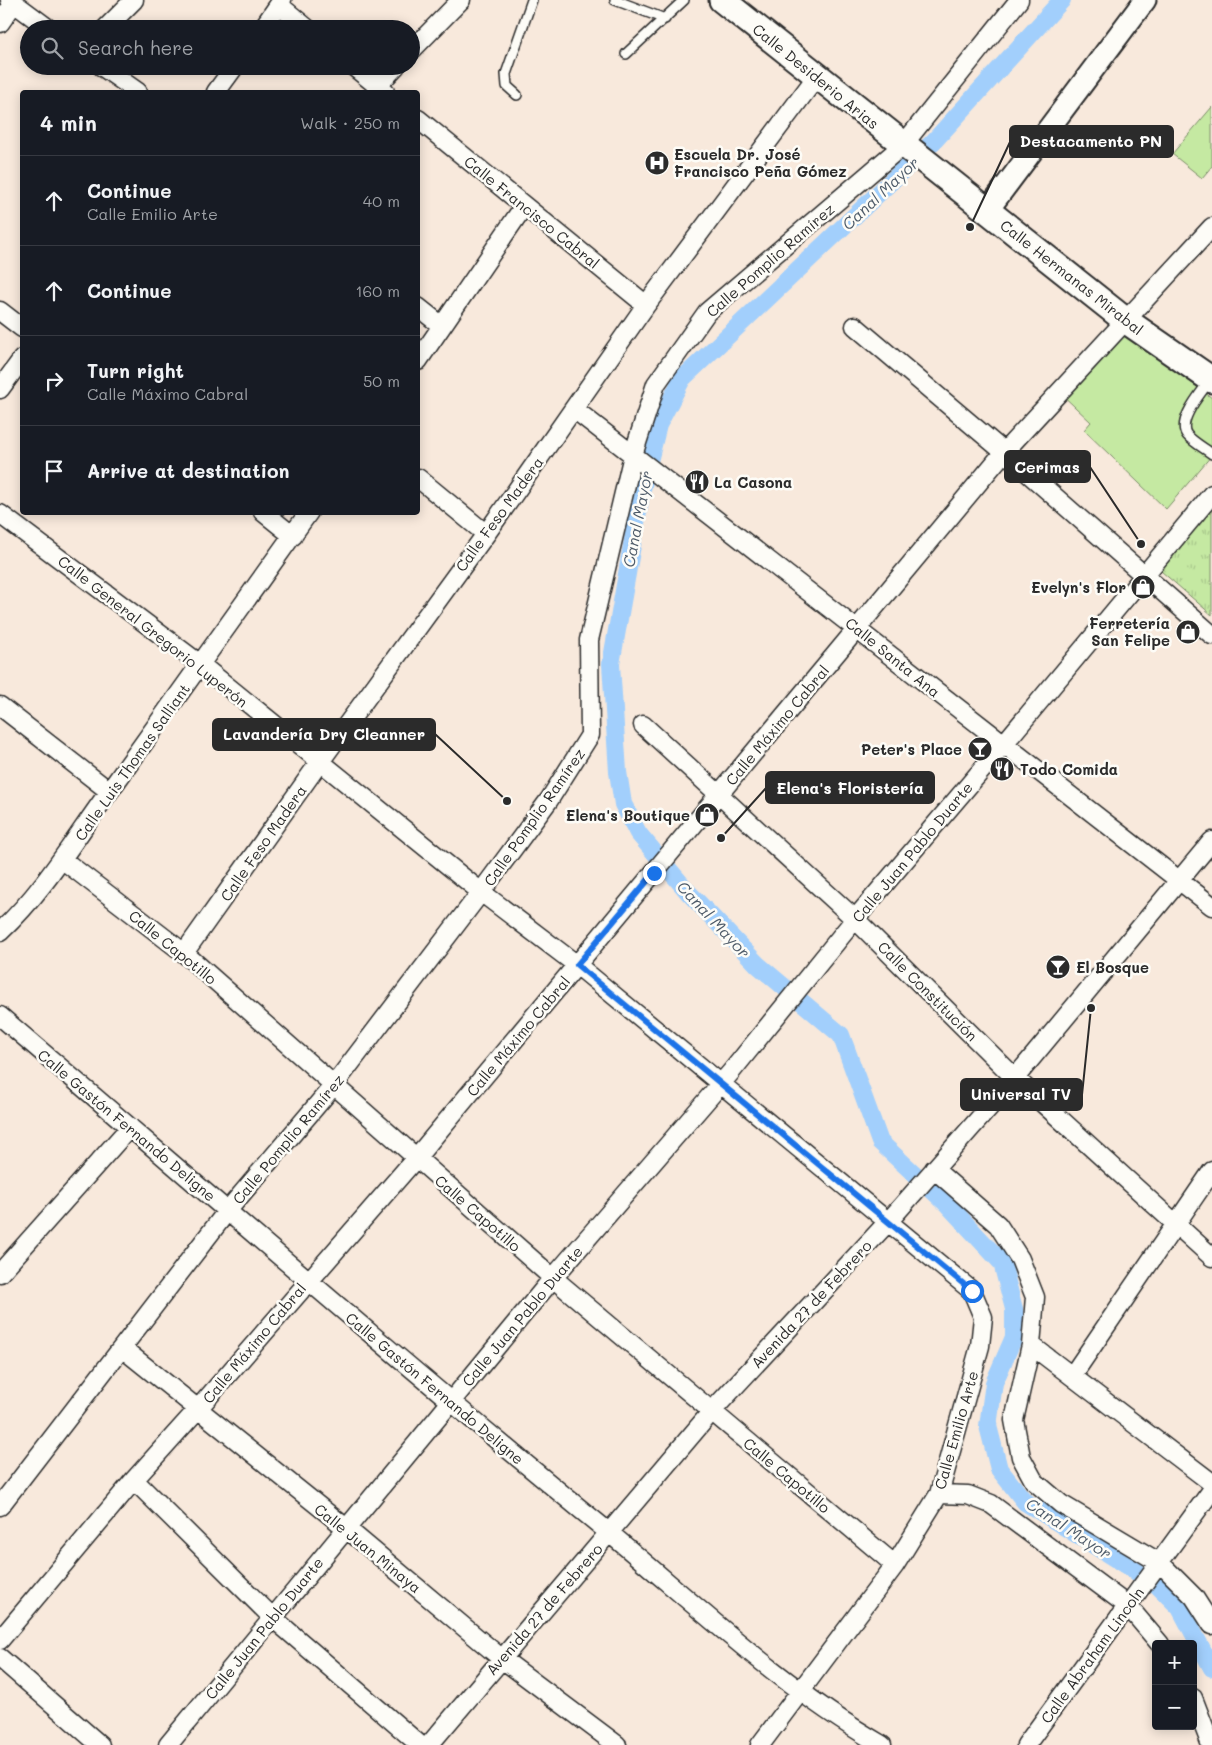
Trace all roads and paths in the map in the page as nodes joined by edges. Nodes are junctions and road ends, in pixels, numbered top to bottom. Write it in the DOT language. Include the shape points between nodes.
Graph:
graph roads {
  1 [pos="134,0"];
  2 [pos="461,0"];
  3 [pos="532,0"];
  4 [pos="615,0"];
  5 [pos="684,0"];
  6 [pos="722,0"];
  7 [pos="1019,0"];
  8 [pos="1145,0"];
  9 [pos="12,2"];
  10 [pos="280,3"];
  11 [pos="665,19"];
  12 [pos="37,20"];
  13 [pos="114,20"];
  14 [pos="268,20"];
  15 [pos="298,20"];
  16 [pos="0,23"];
  17 [pos="420,42"];
  18 [pos="626,54"];
  19 [pos="114,75"];
  20 [pos="228,75"];
  21 [pos="364,75"];
  22 [pos="390,75"];
  23 [pos="817,76"];
  24 [pos="381,89"];
  25 [pos="135,90"];
  26 [pos="217,90"];
  27 [pos="517,95"];
  28 [pos="420,121"];
  29 [pos="914,153"];
  30 [pos="524,206"];
  31 [pos="987,211"];
  32 [pos="1212,227"];
  33 [pos="646,305"];
  34 [pos="420,309"];
  35 [pos="0,311"];
  36 [pos="1125,320"];
  37 [pos="20,326"];
  38 [pos="442,326"];
  39 [pos="856,326"];
  40 [pos="420,358"];
  41 [pos="20,362"];
  42 [pos="1211,380"];
  43 [pos="0,389"];
  44 [pos="574,409"];
  45 [pos="1004,452"];
  46 [pos="1212,454"];
  47 [pos="636,457"];
  48 [pos="420,480"];
  49 [pos="1212,494"];
  50 [pos="0,514"];
  51 [pos="267,515"];
  52 [pos="308,515"];
  53 [pos="486,534"];
  54 [pos="293,536"];
  55 [pos="1144,576"];
  56 [pos="858,628"];
  57 [pos="1212,635"];
  58 [pos="200,665"];
  59 [pos="0,706"];
  60 [pos="643,725"];
  61 [pos="1004,745"];
  62 [pos="319,763"];
  63 [pos="109,791"];
  64 [pos="719,794"];
  65 [pos="1212,841"];
  66 [pos="63,860"];
  67 [pos="1178,881"];
  68 [pos="481,892"];
  69 [pos="1212,906"];
  70 [pos="855,919"];
  71 [pos="0,932"];
  72 [pos="184,954"];
  73 [pos="577,965"];
  74 [pos="0,1016"];
  75 [pos="1015,1078"];
  76 [pos="722,1083"];
  77 [pos="334,1085"];
  78 [pos="130,1127"];
  79 [pos="416,1158"];
  80 [pos="933,1171"];
  81 [pos="1212,1172"];
  82 [pos="228,1210"];
  83 [pos="887,1223"];
  84 [pos="1177,1224"];
  85 [pos="1212,1257"];
  86 [pos="0,1273"];
  87 [pos="553,1278"];
  88 [pos="308,1279"];
  89 [pos="1031,1346"];
  90 [pos="122,1348"];
  91 [pos="1072,1376"];
  92 [pos="450,1403"];
  93 [pos="197,1410"];
  94 [pos="712,1411"];
  95 [pos="134,1480"];
  96 [pos="1212,1483"];
  97 [pos="1212,1490"];
  98 [pos="939,1494"];
  99 [pos="0,1506"];
  100 [pos="346,1528"];
  101 [pos="609,1533"];
  102 [pos="1159,1564"];
  103 [pos="895,1565"];
  104 [pos="1133,1599"];
  105 [pos="274,1618"];
  106 [pos="1212,1625"];
  107 [pos="0,1640"];
  108 [pos="1158,1640"];
  109 [pos="0,1658"];
  110 [pos="501,1658"];
  111 [pos="802,1691"];
  112 [pos="1197,1708"];
  113 [pos="100,1745"];
  114 [pos="168,1745"];
  115 [pos="420,1745"];
  116 [pos="430,1745"];
  117 [pos="617,1745"];
  118 [pos="760,1745"];
  119 [pos="882,1745"];
  120 [pos="1026,1745"];
  121 [pos="1211,1745"];
  1 -- 13 [label="street"];
  2 -- 17 [label="street"];
  3 -- 27 [label="lane" via="506,74 507,86"];
  4 -- 11 [label="lane"];
  5 -- 11 [label="lane"];
  6 -- 23 [label="main road, Calle Desiderio Arias"];
  7 -- 29 [label="street, Calle Pomplio Ramírez"];
  8 -- 31 [label="street"];
  9 -- 12 [label="street"];
  9 -- 16 [label="street"];
  10 -- 14 [label="street"];
  10 -- 15 [label="street"];
  11 -- 18 [label="lane"];
  19 -- 25 [label="street"];
  20 -- 26 [label="street"];
  21 -- 24 [label="street"];
  22 -- 24 [label="street"];
  23 -- 29 [label="main road, Calle Desiderio Arias"];
  23 -- 33 [label="street, Calle Feso Madera"];
  28 -- 30 [label="street, Calle Francisco Cabral"];
  29 -- 31 [label="main road, Calle Hermanas Mirabal"];
  29 -- 47 [label="street, Calle Pomplio Ramírez" via="707,312 656,384"];
  30 -- 33 [label="street, Calle Francisco Cabral"];
  30 -- 38 [label="street"];
  31 -- 36 [label="main road, Calle Hermanas Mirabal"];
  32 -- 36 [label="street, Calle Máximo Cabral"];
  33 -- 44 [label="street, Calle Feso Madera"];
  34 -- 38 [label="street"];
  35 -- 37 [label="street"];
  36 -- 42 [label="main road, Calle Hermanas Mirabal"];
  36 -- 45 [label="street, Calle Máximo Cabral"];
  38 -- 40 [label="street"];
  39 -- 45 [label="street"];
  41 -- 43 [label="street"];
  42 -- 46 [label="lane" via="1185,418 1183,427 1186,434"];
  44 -- 47 [label="street, Calle Santa Ana"];
  44 -- 53 [label="street, Calle Feso Madera"];
  45 -- 55 [label="street"];
  45 -- 56 [label="street, Calle Máximo Cabral"];
  47 -- 56 [label="street, Calle Santa Ana"];
  47 -- 68 [label="street, Calle Pomplio Ramírez" via="589,640 590,735 548,800"];
  48 -- 53 [label="street"];
  49 -- 55 [label="street, Calle Juan Pablo Duarte"];
  50 -- 58 [label="street, Calle General Gregorio Luperón"];
  51 -- 54 [label="street"];
  52 -- 54 [label="street, Calle Luis Thomas Salliant"];
  53 -- 62 [label="street, Calle Feso Madera"];
  54 -- 58 [label="street, Calle Luis Thomas Salliant"];
  55 -- 57 [label="street"];
  55 -- 61 [label="street, Calle Juan Pablo Duarte"];
  56 -- 61 [label="street, Calle Santa Ana"];
  56 -- 64 [label="street, Calle Máximo Cabral"];
  58 -- 62 [label="street, Calle General Gregorio Luperón"];
  58 -- 63 [label="street, Calle Luis Thomas Salliant"];
  59 -- 63 [label="street"];
  60 -- 64 [label="street, Calle Constitución"];
  61 -- 67 [label="street, Calle Santa Ana"];
  61 -- 70 [label="street, Calle Juan Pablo Duarte"];
  62 -- 68 [label="street, Calle General Gregorio Luperón"];
  62 -- 72 [label="street, Calle Feso Madera"];
  63 -- 66 [label="street, Calle Luis Thomas Salliant"];
  64 -- 70 [label="street, Calle Constitución"];
  64 -- 73 [label="street, Calle Máximo Cabral"];
  65 -- 67 [label="street, Avenida 27 de Febrero"];
  66 -- 71 [label="street, Calle Luis Thomas Salliant"];
  66 -- 72 [label="street, Calle Capotillo"];
  67 -- 69 [label="street, Calle Santa Ana"];
  67 -- 75 [label="street, Avenida 27 de Febrero"];
  68 -- 73 [label="street, Calle General Gregorio Luperón"];
  68 -- 77 [label="street, Calle Pomplio Ramírez"];
  70 -- 75 [label="street, Calle Constitución"];
  70 -- 76 [label="street, Calle Juan Pablo Duarte"];
  72 -- 77 [label="street, Calle Capotillo"];
  73 -- 76 [label="street, Calle General Gregorio Luperón"];
  73 -- 79 [label="street, Calle Máximo Cabral"];
  74 -- 78 [label="street, Calle Gastón Fernando Deligne"];
  75 -- 80 [label="street, Avenida 27 de Febrero"];
  75 -- 84 [label="street, Calle Constitución"];
  76 -- 83 [label="street, Calle General Gregorio Luperón"];
  76 -- 87 [label="street, Calle Juan Pablo Duarte"];
  77 -- 79 [label="street, Calle Capotillo"];
  77 -- 82 [label="street, Calle Pomplio Ramírez"];
  78 -- 82 [label="street, Calle Gastón Fernando Deligne"];
  78 -- 86 [label="street"];
  79 -- 87 [label="street, Calle Capotillo"];
  79 -- 88 [label="street, Calle Máximo Cabral"];
  80 -- 83 [label="street, Avenida 27 de Febrero"];
  80 -- 89 [label="street" via="998,1225 1020,1259 1035,1297"];
  81 -- 84 [label="street"];
  82 -- 88 [label="street, Calle Gastón Fernando Deligne"];
  82 -- 90 [label="street, Calle Pomplio Ramírez"];
  83 -- 94 [label="street, Avenida 27 de Febrero"];
  83 -- 98 [label="street, Calle Emilio Arte" via="972,1291 983,1316 980,1346"];
  84 -- 85 [label="street, Calle Constitución"];
  84 -- 91 [label="street"];
  87 -- 92 [label="street, Calle Juan Pablo Duarte"];
  87 -- 94 [label="street, Calle Capotillo"];
  88 -- 92 [label="street, Calle Gastón Fernando Deligne"];
  88 -- 93 [label="street, Calle Máximo Cabral"];
  89 -- 91 [label="street"];
  89 -- 102 [label="street" via="1014,1420 1021,1457 1034,1481 1061,1504"];
  90 -- 93 [label="street, Calle Juan Minaya"];
  90 -- 99 [label="street, Calle Pomplio Ramírez"];
  91 -- 96 [label="street"];
  92 -- 100 [label="street, Calle Juan Pablo Duarte"];
  92 -- 101 [label="street, Calle Gastón Fernando Deligne"];
  93 -- 95 [label="street, Calle Máximo Cabral"];
  93 -- 100 [label="street, Calle Juan Minaya"];
  94 -- 101 [label="street, Avenida 27 de Febrero"];
  94 -- 103 [label="street, Calle Capotillo"];
  95 -- 105 [label="street"];
  95 -- 107 [label="street, Calle Máximo Cabral"];
  97 -- 102 [label="street, Calle Abraham Lincoln"];
  98 -- 103 [label="street, Calle Emilio Arte"];
  98 -- 104 [label="street" via="968,1495 991,1504"];
  100 -- 105 [label="street, Calle Juan Pablo Duarte"];
  100 -- 110 [label="street, Calle Juan Minaya"];
  101 -- 110 [label="street, Avenida 27 de Febrero"];
  101 -- 111 [label="street, Calle Gastón Fernando Deligne"];
  102 -- 104 [label="street, Calle Abraham Lincoln"];
  102 -- 106 [label="street" via="1194,1597"];
  103 -- 111 [label="street, Calle Emilio Arte"];
  104 -- 108 [label="street"];
  104 -- 120 [label="street, Calle Abraham Lincoln"];
  105 -- 114 [label="street, Calle Juan Pablo Duarte"];
  105 -- 115 [label="street"];
  109 -- 113 [label="street"];
  110 -- 116 [label="street, Avenida 27 de Febrero"];
  110 -- 117 [label="street, Calle Juan Minaya"];
  111 -- 118 [label="street, Calle Emilio Arte"];
  111 -- 119 [label="street, Calle Gastón Fernando Deligne" via="855,1730"];
  112 -- 121 [label="street"];
}
